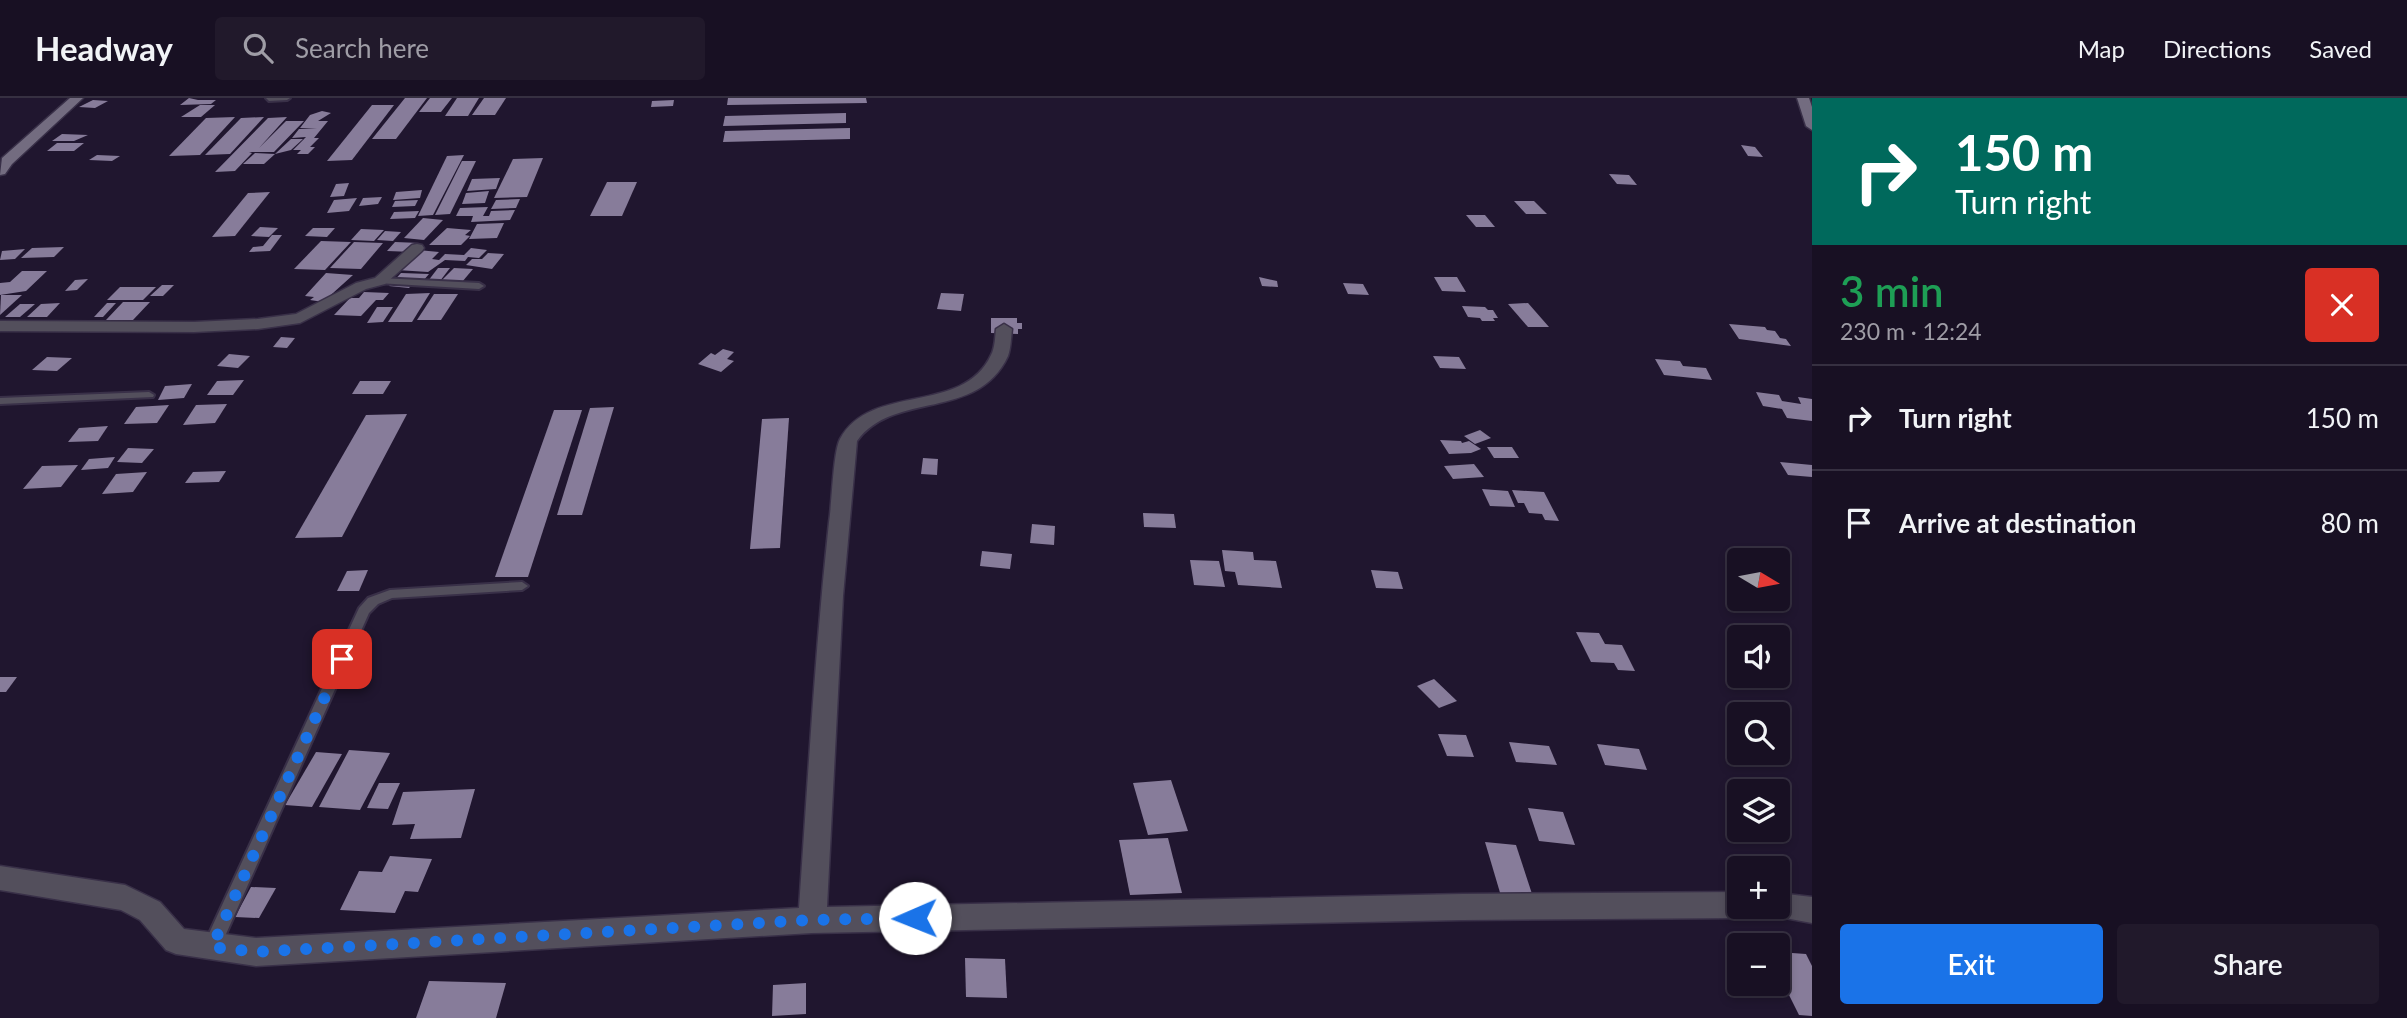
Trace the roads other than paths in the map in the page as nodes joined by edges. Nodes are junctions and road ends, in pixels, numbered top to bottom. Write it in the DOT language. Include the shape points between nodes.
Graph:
graph roads {
  1 [pos="77,98"];
  2 [pos="288,98"];
  3 [pos="1803,98"];
  4 [pos="269,99"];
  5 [pos="1812,125"];
  6 [pos="0,171"];
  7 [pos="417,248"];
  8 [pos="380,281"];
  9 [pos="479,286"];
  10 [pos="0,326"];
  11 [pos="1003,329"];
  12 [pos="149,395"];
  13 [pos="0,401"];
  14 [pos="522,586"];
  15 [pos="0,878"];
  16 [pos="1727,905"];
  17 [pos="1790,907"];
  18 [pos="1812,910"];
  19 [pos="812,920"];
  20 [pos="212,947"];
  1 -- 6 [label="main road"];
  2 -- 4 [label="lane"];
  3 -- 5 [label="main road"];
  7 -- 8 [label="street"];
  8 -- 9 [label="lane"];
  8 -- 10 [label="street" via="300,318 258,324"];
  11 -- 19 [label="street" via="1000,355 981,380 953,396 892,409 862,422 848,441 832,596"];
  12 -- 13 [label="lane"];
  14 -- 20 [label="lane" via="390,594 364,611"];
  15 -- 20 [label="street" via="125,898 150,911 176,941"];
  16 -- 19 [label="street"];
  17 -- 18 [label="street"];
  19 -- 20 [label="street" via="256,952"];
}
